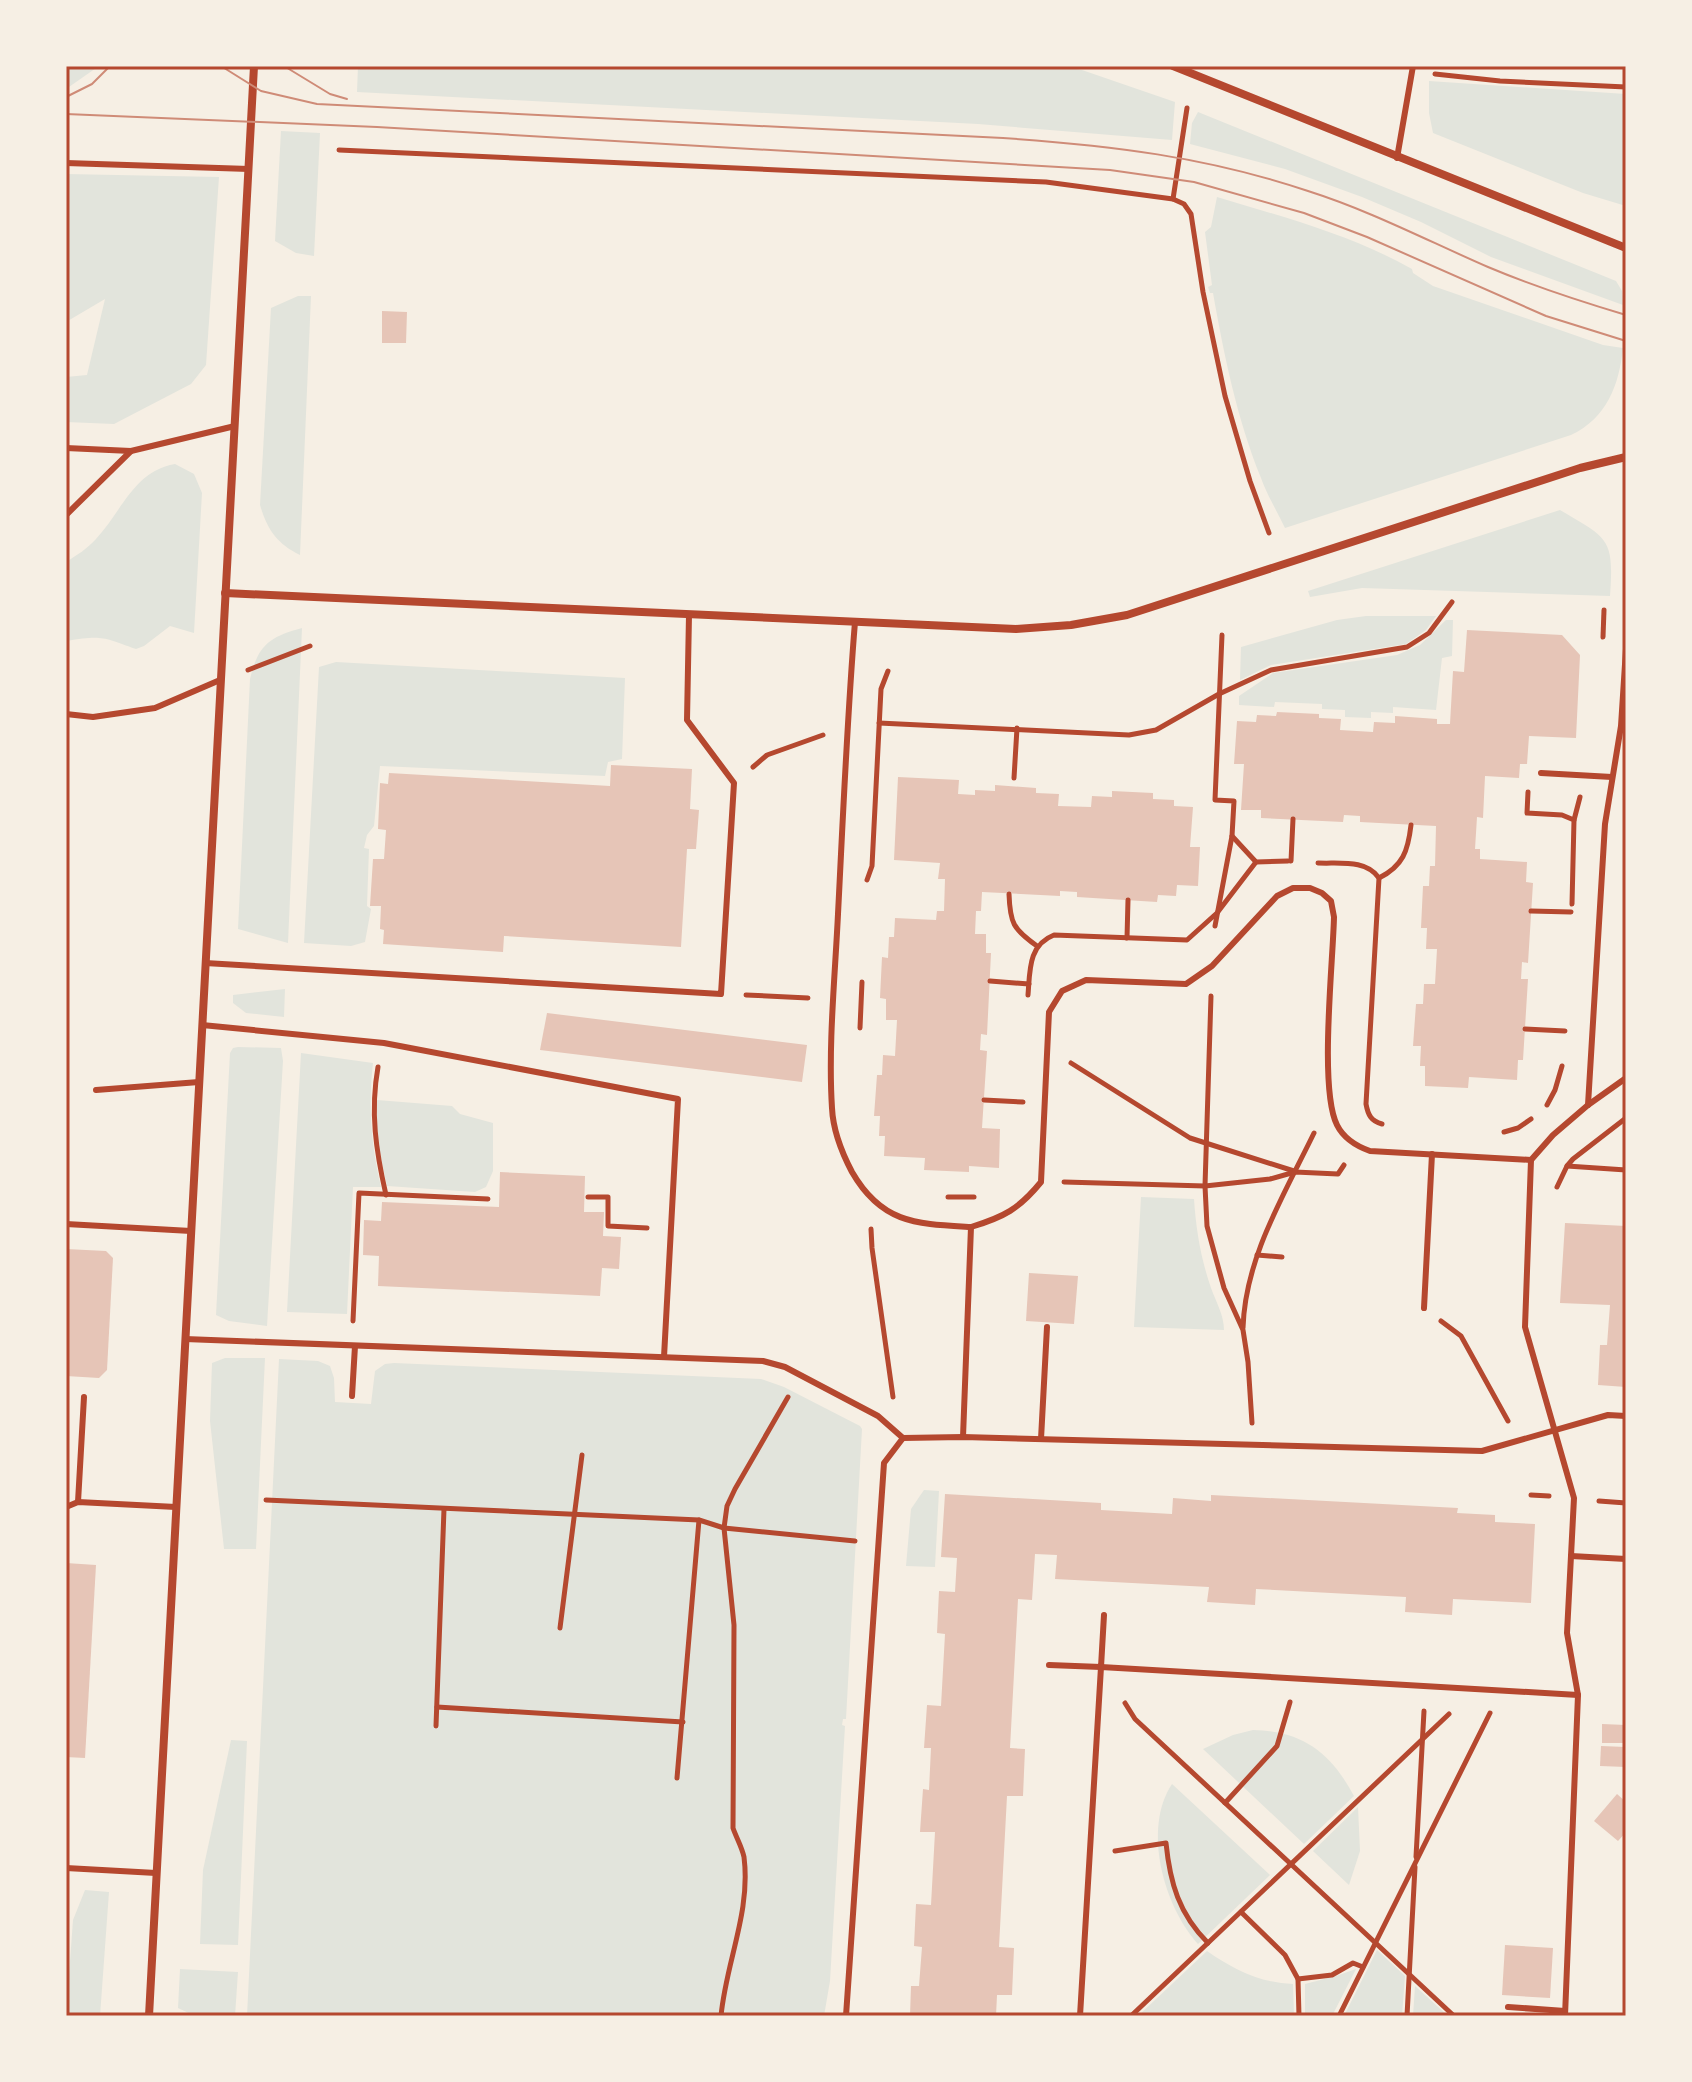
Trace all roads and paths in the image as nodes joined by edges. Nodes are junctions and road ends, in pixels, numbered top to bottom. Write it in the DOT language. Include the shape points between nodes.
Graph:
graph roads {
  1 [pos="254,66"];
  2 [pos="1173,66"];
  3 [pos="1412,69"];
  4 [pos="1626,87"];
  5 [pos="1187,108"];
  6 [pos="339,150"];
  7 [pos="1397,158"];
  8 [pos="66,163"];
  9 [pos="249,169"];
  10 [pos="1173,199"];
  11 [pos="1626,248"];
  12 [pos="235,426"];
  13 [pos="66,448"];
  14 [pos="131,451"];
  15 [pos="1626,457"];
  16 [pos="66,515"];
  17 [pos="1269,533"];
  18 [pos="225,593"];
  19 [pos="1452,602"];
  20 [pos="689,615"];
  21 [pos="855,622"];
  22 [pos="1222,635"];
  23 [pos="310,646"];
  24 [pos="1626,649"];
  25 [pos="259,666"];
  26 [pos="888,671"];
  27 [pos="220,680"];
  28 [pos="1219,694"];
  29 [pos="66,714"];
  30 [pos="879,723"];
  31 [pos="848,726"];
  32 [pos="1017,728"];
  33 [pos="1541,773"];
  34 [pos="1612,777"];
  35 [pos="1014,778"];
  36 [pos="734,783"];
  37 [pos="1293,819"];
  38 [pos="1411,825"];
  39 [pos="1232,836"];
  40 [pos="1291,861"];
  41 [pos="1256,862"];
  42 [pos="1379,878"];
  43 [pos="867,892"];
  44 [pos="1009,894"];
  45 [pos="1128,900"];
  46 [pos="1531,911"];
  47 [pos="1571,912"];
  48 [pos="1217,913"];
  49 [pos="1571,927"];
  50 [pos="1127,938"];
  51 [pos="1037,946"];
  52 [pos="205,963"];
  53 [pos="1212,966"];
  54 [pos="863,970"];
  55 [pos="990,981"];
  56 [pos="1029,984"];
  57 [pos="721,994"];
  58 [pos="1028,998"];
  59 [pos="834,1000"];
  60 [pos="862,1001"];
  61 [pos="1566,1016"];
  62 [pos="202,1025"];
  63 [pos="1525,1029"];
  64 [pos="1565,1031"];
  65 [pos="860,1032"];
  66 [pos="384,1043"];
  67 [pos="1565,1043"];
  68 [pos="1564,1055"];
  69 [pos="1047,1058"];
  70 [pos="1368,1074"];
  71 [pos="1626,1078"];
  72 [pos="199,1082"];
  73 [pos="1025,1087"];
  74 [pos="96,1090"];
  75 [pos="984,1100"];
  76 [pos="1024,1102"];
  77 [pos="1588,1105"];
  78 [pos="1332,1106"];
  79 [pos="1024,1116"];
  80 [pos="1626,1118"];
  81 [pos="1385,1125"];
  82 [pos="1502,1132"];
  83 [pos="1206,1145"];
  84 [pos="1356,1146"];
  85 [pos="1432,1154"];
  86 [pos="1531,1160"];
  87 [pos="1295,1172"];
  88 [pos="1041,1182"];
  89 [pos="1205,1186"];
  90 [pos="1557,1188"];
  91 [pos="986,1194"];
  92 [pos="386,1195"];
  93 [pos="588,1197"];
  94 [pos="944,1197"];
  95 [pos="488,1199"];
  96 [pos="66,1224"];
  97 [pos="871,1226"];
  98 [pos="971,1227"];
  99 [pos="672,1230"];
  100 [pos="191,1231"];
  101 [pos="1257,1255"];
  102 [pos="1282,1257"];
  103 [pos="1243,1302"];
  104 [pos="1232,1306"];
  105 [pos="1424,1308"];
  106 [pos="353,1321"];
  107 [pos="1047,1327"];
  108 [pos="1243,1330"];
  109 [pos="185,1339"];
  110 [pos="355,1346"];
  111 [pos="664,1357"];
  112 [pos="798,1374"];
  113 [pos="352,1396"];
  114 [pos="84,1397"];
  115 [pos="1626,1416"];
  116 [pos="1553,1432"];
  117 [pos="963,1437"];
  118 [pos="903,1438"];
  119 [pos="1041,1439"];
  120 [pos="1522,1441"];
  121 [pos="1252,1446"];
  122 [pos="582,1455"];
  123 [pos="266,1500"];
  124 [pos="78,1502"];
  125 [pos="66,1507"];
  126 [pos="176,1507"];
  127 [pos="444,1509"];
  128 [pos="574,1514"];
  129 [pos="699,1520"];
  130 [pos="724,1528"];
  131 [pos="879,1544"];
  132 [pos="1571,1556"];
  133 [pos="1626,1559"];
  134 [pos="1104,1615"];
  135 [pos="560,1628"];
  136 [pos="1049,1665"];
  137 [pos="1101,1667"];
  138 [pos="1297,1678"];
  139 [pos="1426,1686"];
  140 [pos="1501,1691"];
  141 [pos="1578,1695"];
  142 [pos="437,1707"];
  143 [pos="1452,1711"];
  144 [pos="1135,1719"];
  145 [pos="683,1722"];
  146 [pos="436,1726"];
  147 [pos="1423,1739"];
  148 [pos="677,1778"];
  149 [pos="1225,1803"];
  150 [pos="1090,1856"];
  151 [pos="1416,1862"];
  152 [pos="1291,1864"];
  153 [pos="66,1868"];
  154 [pos="156,1873"];
  155 [pos="1241,1912"];
  156 [pos="1375,1942"];
  157 [pos="1208,1943"];
  158 [pos="1363,1967"];
  159 [pos="1409,1974"];
  160 [pos="1298,1979"];
  161 [pos="1508,2007"];
  162 [pos="1565,2014"];
  163 [pos="149,2016"];
  164 [pos="721,2016"];
  165 [pos="846,2016"];
  166 [pos="1080,2016"];
  167 [pos="1131,2016"];
  168 [pos="1299,2016"];
  169 [pos="1339,2016"];
  170 [pos="1407,2016"];
  171 [pos="1454,2016"];
  1 -- 9 [label="street"];
  2 -- 7 [label="street"];
  3 -- 4 [label="path" via="1500,81"];
  3 -- 7 [label="lane"];
  5 -- 10 [label="path"];
  6 -- 10 [label="path" via="1046,182"];
  7 -- 11 [label="street"];
  8 -- 9 [label="lane"];
  9 -- 12 [label="street"];
  10 -- 17 [label="path" via="1191,214 1225,396"];
  12 -- 14 [label="lane"];
  12 -- 18 [label="street"];
  13 -- 14 [label="lane"];
  14 -- 16 [label="lane"];
  15 -- 21 [label="street" via="1127,615 1016,629"];
  18 -- 20 [label="street"];
  18 -- 27 [label="street"];
  19 -- 28 [label="path" via="1429,633 1407,647 1271,670"];
  20 -- 21 [label="street"];
  20 -- 36 [label="lane" via="687,720"];
  21 -- 31 [label="lane"];
  22 -- 28 [label="path"];
  23 -- 25 [label="path"];
  24 -- 34 [label="lane"];
  26 -- 30 [label="path"];
  27 -- 29 [label="lane" via="155,708 93,717"];
  27 -- 52 [label="street"];
  28 -- 32 [label="path" via="1156,730 1129,735"];
  28 -- 39 [label="path" via="1215,800 1234,801"];
  30 -- 32 [label="path"];
  30 -- 43 [label="path"];
  31 -- 36 [label="path" via="767,755"];
  31 -- 59 [label="lane"];
  32 -- 35 [label="path"];
  33 -- 34 [label="lane"];
  33 -- 47 [label="path" via="1529,772 1527,813 1574,820"];
  34 -- 77 [label="lane"];
  36 -- 57 [label="lane"];
  37 -- 40 [label="path"];
  38 -- 42 [label="path" via="1404,858"];
  39 -- 41 [label="path"];
  39 -- 48 [label="path"];
  40 -- 41 [label="path"];
  40 -- 42 [label="path" via="1363,865"];
  41 -- 48 [label="path"];
  42 -- 70 [label="path"];
  44 -- 51 [label="path" via="1010,917 1018,933"];
  45 -- 50 [label="path"];
  46 -- 47 [label="path"];
  47 -- 49 [label="path"];
  48 -- 50 [label="path" via="1187,940"];
  48 -- 53 [label="path"];
  50 -- 51 [label="path" via="1054,935"];
  51 -- 56 [label="path"];
  52 -- 57 [label="lane"];
  52 -- 62 [label="street"];
  53 -- 69 [label="lane" via="1186,984 1086,980 1062,991 1049,1012"];
  53 -- 78 [label="lane" via="1277,896 1293,888 1310,888 1331,901"];
  53 -- 83 [label="path"];
  54 -- 60 [label="path"];
  55 -- 56 [label="path"];
  56 -- 58 [label="path"];
  57 -- 59 [label="path"];
  59 -- 60 [label="path"];
  59 -- 98 [label="lane" via="832,1111 853,1173 888,1213 918,1224"];
  60 -- 65 [label="path"];
  61 -- 64 [label="path"];
  62 -- 66 [label="lane"];
  62 -- 72 [label="street"];
  63 -- 64 [label="path"];
  64 -- 67 [label="path"];
  66 -- 92 [label="path" via="372,1104"];
  66 -- 99 [label="lane" via="678,1099"];
  68 -- 82 [label="path" via="1546,1105 1518,1128"];
  69 -- 83 [label="path" via="1067,1060"];
  69 -- 88 [label="lane"];
  70 -- 78 [label="path"];
  70 -- 81 [label="path" via="1368,1114"];
  71 -- 77 [label="lane"];
  72 -- 74 [label="lane"];
  72 -- 100 [label="street"];
  73 -- 76 [label="path"];
  75 -- 76 [label="path"];
  76 -- 79 [label="path"];
  77 -- 86 [label="lane"];
  78 -- 84 [label="lane" via="1336,1123"];
  78 -- 87 [label="path" via="1319,1121"];
  80 -- 90 [label="path" via="1573,1159"];
  83 -- 87 [label="path"];
  83 -- 89 [label="path"];
  84 -- 85 [label="lane"];
  84 -- 87 [label="path" via="1338,1174"];
  85 -- 86 [label="lane"];
  85 -- 105 [label="lane"];
  86 -- 116 [label="lane" via="1525,1327"];
  87 -- 89 [label="path"];
  87 -- 101 [label="path"];
  88 -- 89 [label="path"];
  88 -- 98 [label="lane" via="1024,1203 1000,1219"];
  89 -- 104 [label="path" via="1207,1226"];
  91 -- 94 [label="path"];
  92 -- 95 [label="path"];
  92 -- 106 [label="path" via="359,1193"];
  93 -- 99 [label="path" via="608,1197 608,1226"];
  96 -- 100 [label="lane"];
  97 -- 118 [label="path" via="889,1376"];
  98 -- 117 [label="lane"];
  99 -- 111 [label="lane"];
  100 -- 109 [label="street"];
  101 -- 102 [label="path"];
  101 -- 103 [label="path"];
  103 -- 104 [label="path"];
  103 -- 108 [label="path"];
  104 -- 108 [label="path"];
  105 -- 120 [label="path" via="1461,1336"];
  107 -- 119 [label="lane"];
  108 -- 121 [label="path"];
  109 -- 110 [label="lane"];
  109 -- 126 [label="street"];
  110 -- 111 [label="lane"];
  110 -- 113 [label="lane"];
  111 -- 112 [label="lane" via="763,1361"];
  112 -- 118 [label="lane" via="878,1416"];
  112 -- 130 [label="path" via="781,1414 735,1489"];
  114 -- 124 [label="lane"];
  115 -- 116 [label="lane" via="1608,1415"];
  116 -- 120 [label="lane"];
  116 -- 132 [label="lane" via="1574,1498"];
  117 -- 118 [label="lane"];
  117 -- 119 [label="lane"];
  118 -- 131 [label="lane" via="884,1463"];
  119 -- 121 [label="lane"];
  120 -- 121 [label="lane" via="1482,1451"];
  122 -- 128 [label="path"];
  123 -- 127 [label="path"];
  124 -- 125 [label="lane"];
  124 -- 126 [label="lane"];
  126 -- 154 [label="street"];
  127 -- 128 [label="path"];
  127 -- 142 [label="path"];
  128 -- 129 [label="path"];
  128 -- 135 [label="path"];
  129 -- 130 [label="path"];
  129 -- 145 [label="path"];
  130 -- 131 [label="path"];
  130 -- 164 [label="path" via="734,1636 733,1828 744,1854 744,1887"];
  131 -- 165 [label="lane"];
  132 -- 133 [label="lane"];
  132 -- 141 [label="lane" via="1567,1633"];
  134 -- 137 [label="lane"];
  136 -- 137 [label="lane"];
  137 -- 138 [label="lane"];
  137 -- 150 [label="lane"];
  138 -- 139 [label="lane"];
  138 -- 149 [label="path" via="1277,1746"];
  139 -- 140 [label="lane"];
  139 -- 147 [label="path"];
  140 -- 141 [label="lane"];
  140 -- 151 [label="path"];
  141 -- 162 [label="lane"];
  142 -- 145 [label="path"];
  142 -- 146 [label="path"];
  143 -- 147 [label="path"];
  144 -- 149 [label="path"];
  145 -- 148 [label="path"];
  147 -- 151 [label="path"];
  147 -- 152 [label="path"];
  149 -- 152 [label="path"];
  150 -- 157 [label="path" via="1166,1843 1176,1899"];
  150 -- 166 [label="lane"];
  151 -- 156 [label="path"];
  151 -- 159 [label="path"];
  152 -- 155 [label="path"];
  152 -- 156 [label="path"];
  153 -- 154 [label="lane"];
  154 -- 163 [label="street"];
  155 -- 157 [label="path"];
  155 -- 160 [label="path" via="1285,1955"];
  156 -- 158 [label="path"];
  156 -- 159 [label="path"];
  157 -- 167 [label="path"];
  158 -- 160 [label="path" via="1353,1963 1332,1975"];
  158 -- 169 [label="path"];
  159 -- 170 [label="path"];
  159 -- 171 [label="path"];
  160 -- 168 [label="path"];
  161 -- 162 [label="lane"];
}
